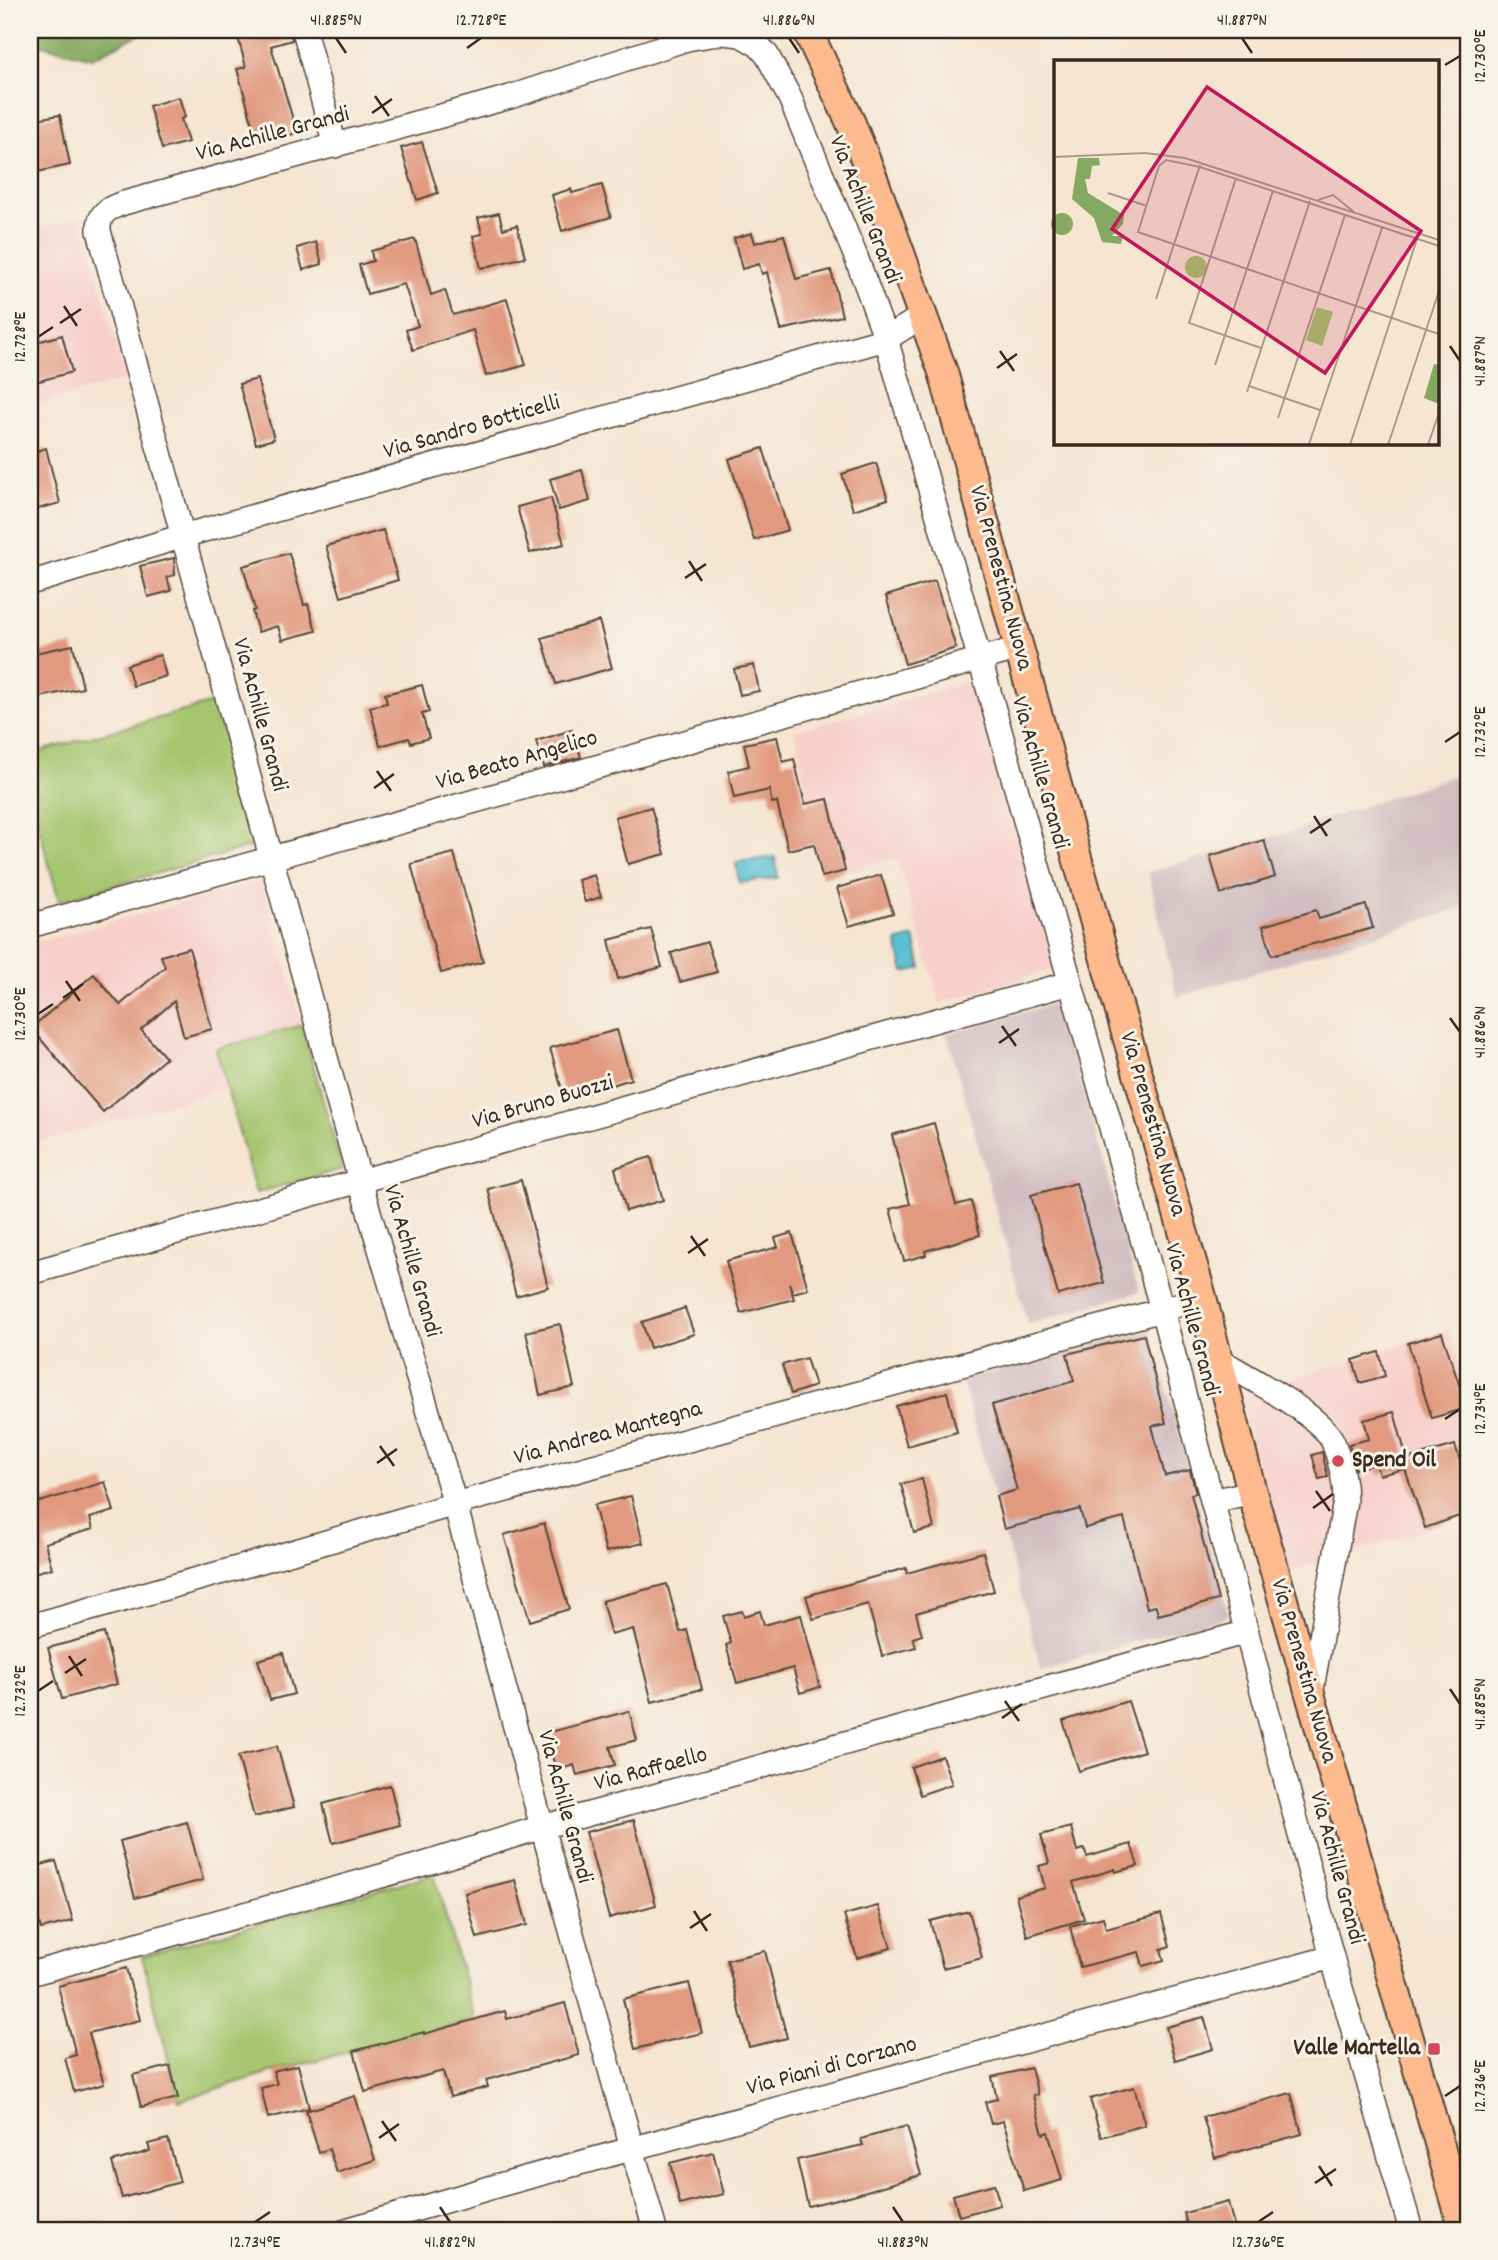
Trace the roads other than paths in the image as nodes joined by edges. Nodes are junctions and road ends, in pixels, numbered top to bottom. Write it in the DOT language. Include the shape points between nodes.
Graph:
graph roads {
  1 [pos="304,30"];
  2 [pos="807,30"];
  3 [pos="335,146"];
  4 [pos="924,315"];
  5 [pos="887,339"];
  6 [pos="183,536"];
  7 [pos="30,583"];
  8 [pos="1020,648"];
  9 [pos="979,659"];
  10 [pos="271,858"];
  11 [pos="30,926"];
  12 [pos="1070,983"];
  13 [pos="360,1181"];
  14 [pos="30,1273"];
  15 [pos="1202,1297"];
  16 [pos="1162,1310"];
  17 [pos="1218,1359"];
  18 [pos="1252,1492"];
  19 [pos="1213,1501"];
  20 [pos="455,1504"];
  21 [pos="30,1626"];
  22 [pos="1247,1632"];
  23 [pos="1311,1697"];
  24 [pos="542,1828"];
  25 [pos="1332,1957"];
  26 [pos="30,1974"];
  27 [pos="632,2149"];
  28 [pos="346,2230"];
  29 [pos="655,2230"];
  30 [pos="1411,2230"];
  31 [pos="1464,2230"];
  1 -- 3 [label="street"];
  2 -- 4 [label="main road, Via Prenestina Nuova" via="858,142"];
  3 -- 5 [label="street, Via Achille Grandi" via="510,97 667,44 723,33 741,35 763,49 783,83"];
  3 -- 6 [label="street, Via Achille Grandi" via="124,203 100,216 99,231"];
  4 -- 5 [label="street, Via Sandro Botticelli"];
  4 -- 8 [label="main road, Via Prenestina Nuova"];
  5 -- 6 [label="street, Via Sandro Botticelli"];
  5 -- 9 [label="street, Via Achille Grandi"];
  6 -- 7 [label="street, Via Sandro Botticelli"];
  6 -- 10 [label="street, Via Achille Grandi"];
  8 -- 9 [label="street, Via Beato Angelico"];
  8 -- 15 [label="main road, Via Prenestina Nuova"];
  9 -- 10 [label="street, Via Beato Angelico"];
  9 -- 12 [label="street, Via Achille Grandi"];
  10 -- 11 [label="street, Via Beato Angelico"];
  10 -- 13 [label="street, Via Achille Grandi"];
  12 -- 13 [label="street, Via Bruno Buozzi"];
  12 -- 16 [label="street, Via Achille Grandi"];
  13 -- 14 [label="street, Via Bruno Buozzi"];
  13 -- 20 [label="street, Via Achille Grandi"];
  15 -- 16 [label="street, Via Andrea Mantegna"];
  15 -- 17 [label="main road, Via Prenestina Nuova"];
  16 -- 19 [label="street, Via Achille Grandi"];
  16 -- 20 [label="street, Via Andrea Mantegna"];
  17 -- 18 [label="main road, Via Prenestina Nuova"];
  17 -- 23 [label="street" via="1309,1416 1332,1441 1345,1486"];
  18 -- 19 [label="street"];
  18 -- 23 [label="main road, Via Prenestina Nuova"];
  19 -- 22 [label="street, Via Achille Grandi"];
  20 -- 21 [label="street, Via Andrea Mantegna"];
  20 -- 24 [label="street, Via Achille Grandi"];
  22 -- 24 [label="street, Via Raffaello"];
  22 -- 25 [label="street, Via Achille Grandi"];
  23 -- 31 [label="main road, Via Prenestina Nuova"];
  24 -- 26 [label="street, Via Raffaello"];
  24 -- 27 [label="street, Via Achille Grandi"];
  25 -- 27 [label="street, Via Piani di Corzano"];
  25 -- 30 [label="street, Via Achille Grandi"];
  27 -- 28 [label="street, Via Piani di Corzano"];
  27 -- 29 [label="street, Via Achille Grandi"];
}
